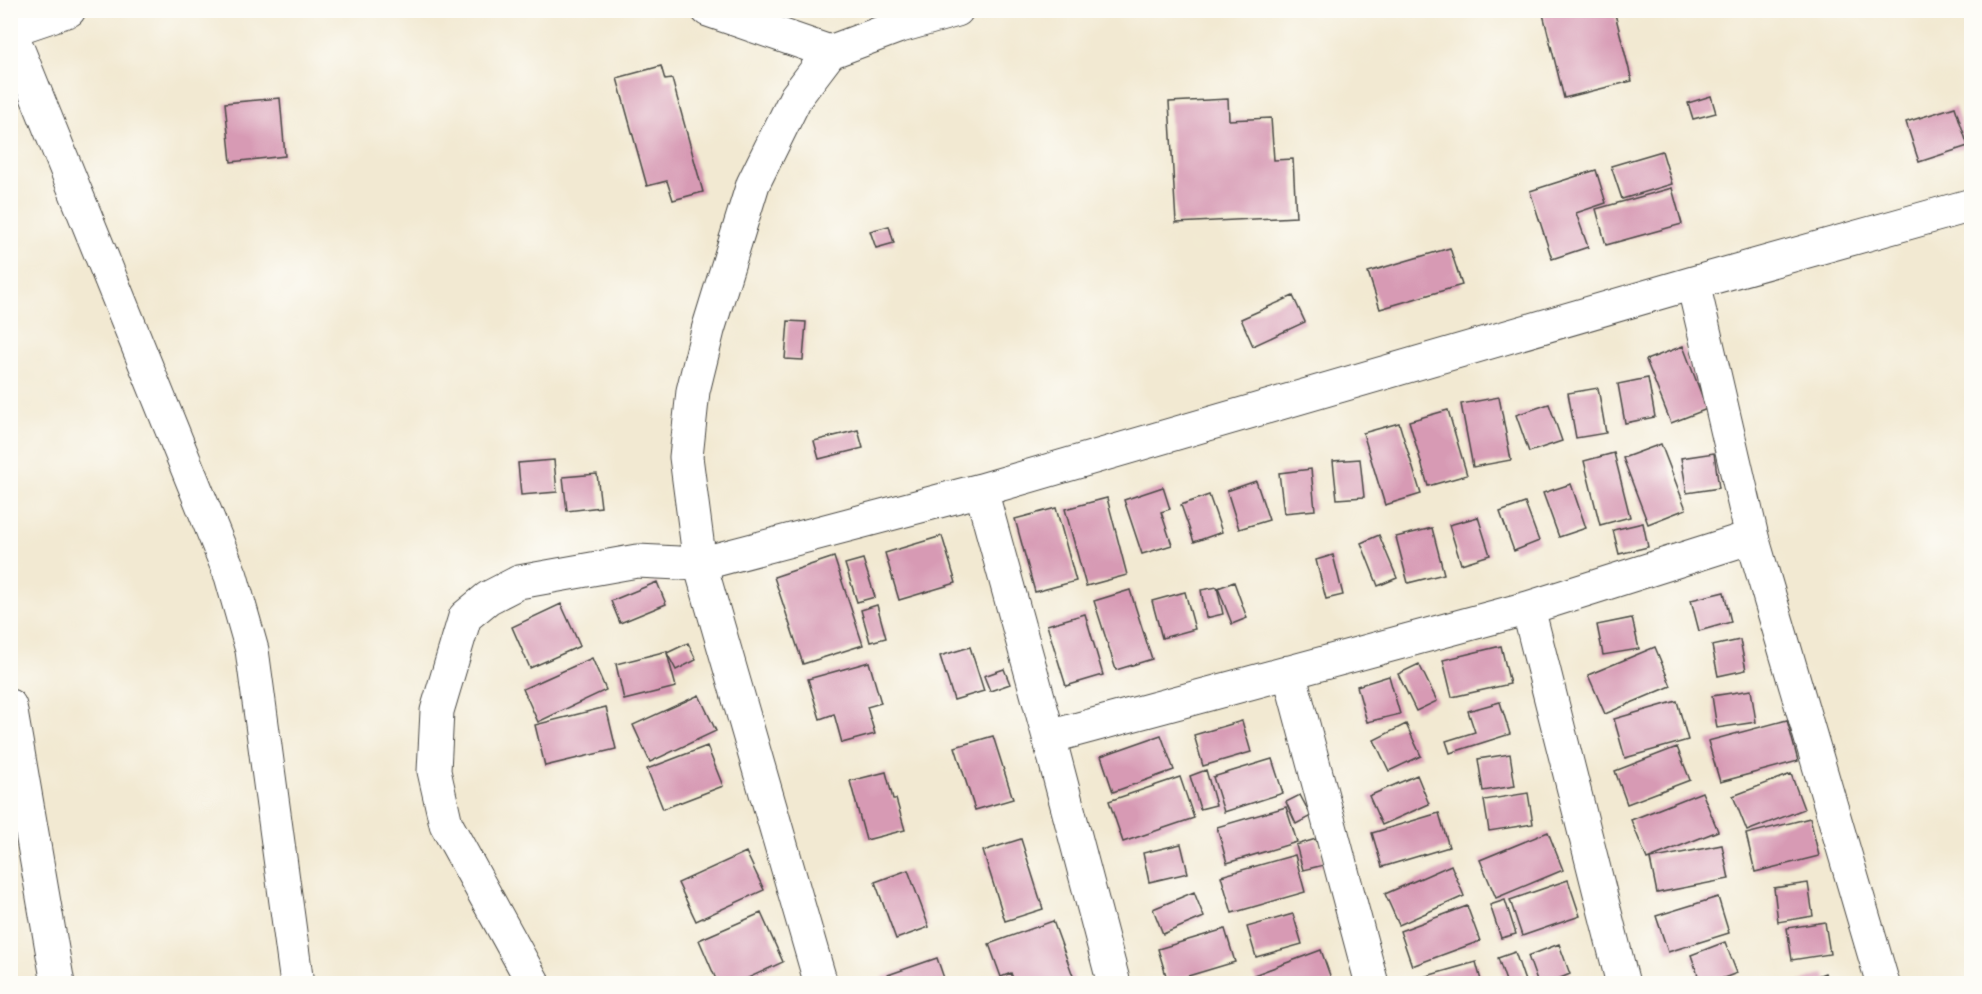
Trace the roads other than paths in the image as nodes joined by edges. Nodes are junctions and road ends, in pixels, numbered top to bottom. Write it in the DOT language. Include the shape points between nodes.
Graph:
graph roads {
  1 [pos="69,10"];
  2 [pos="957,10"];
  3 [pos="711,11"];
  4 [pos="10,30"];
  5 [pos="830,52"];
  6 [pos="1971,204"];
  7 [pos="1693,283"];
  8 [pos="981,490"];
  9 [pos="1752,537"];
  10 [pos="700,564"];
  11 [pos="1528,608"];
  12 [pos="1288,672"];
  13 [pos="10,706"];
  14 [pos="1049,737"];
  15 [pos="58,984"];
  16 [pos="297,984"];
  17 [pos="534,984"];
  18 [pos="821,984"];
  19 [pos="1114,984"];
  20 [pos="1372,984"];
  21 [pos="1623,984"];
  22 [pos="1883,984"];
  1 -- 4 [label="street"];
  2 -- 5 [label="street"];
  3 -- 5 [label="street"];
  4 -- 16 [label="street" via="231,576 252,651"];
  5 -- 10 [label="street" via="796,97 753,184 708,330 693,391 686,458"];
  6 -- 7 [label="street"];
  7 -- 8 [label="street"];
  7 -- 9 [label="street"];
  8 -- 10 [label="street"];
  8 -- 14 [label="street"];
  9 -- 11 [label="street"];
  9 -- 22 [label="street"];
  10 -- 17 [label="street" via="637,561 519,582 488,598 465,617 437,711 434,771 446,824"];
  10 -- 18 [label="street"];
  11 -- 12 [label="street"];
  11 -- 21 [label="street"];
  12 -- 14 [label="street"];
  12 -- 20 [label="street"];
  13 -- 15 [label="street"];
  14 -- 19 [label="street"];
}
